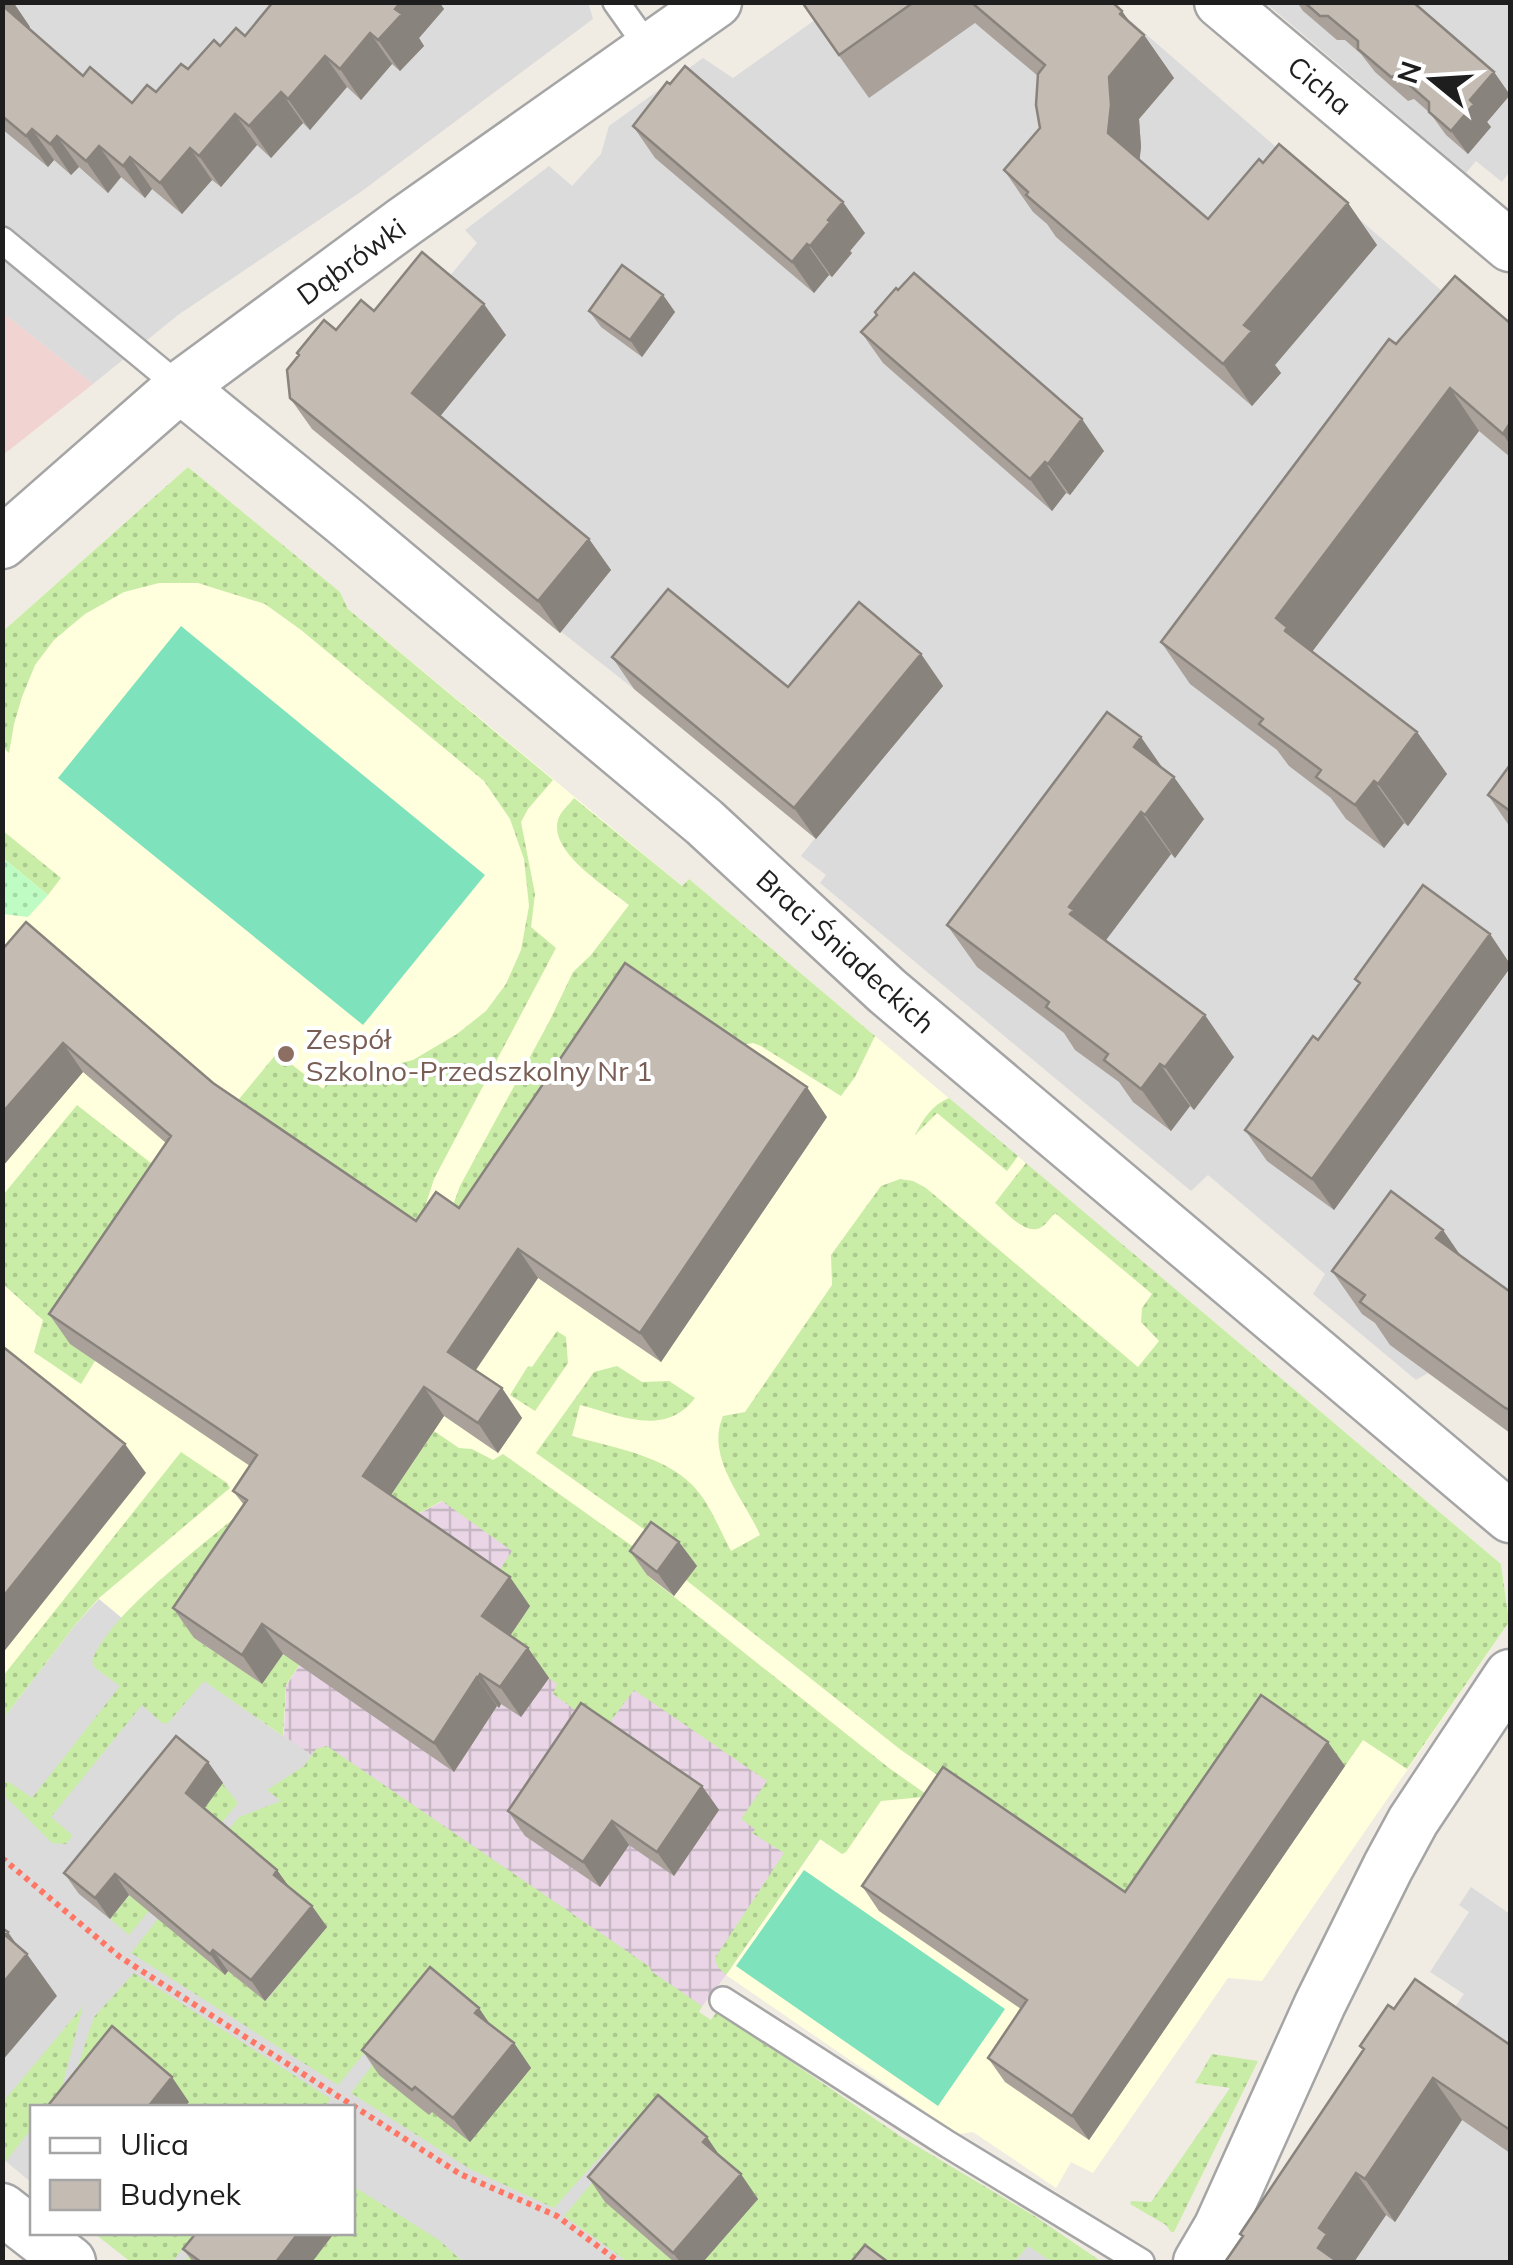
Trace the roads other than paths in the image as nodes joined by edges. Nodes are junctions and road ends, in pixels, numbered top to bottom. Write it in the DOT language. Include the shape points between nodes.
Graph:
graph roads {
  1 [pos="616,2"];
  2 [pos="716,2"];
  3 [pos="1220,2"];
  4 [pos="650,50"];
  5 [pos="2,240"];
  6 [pos="1510,246"];
  7 [pos="180,387"];
  8 [pos="2,543"];
  9 [pos="1510,1518"];
  10 [pos="1510,1675"];
  11 [pos="723,2000"];
  12 [pos="2,2209"];
  13 [pos="30,2231"];
  14 [pos="35,2235"];
  15 [pos="70,2262"];
  16 [pos="1142,2262"];
  17 [pos="1200,2262"];
  1 -- 4 [label="lane"];
  2 -- 4 [label="street, Dąbrówki"];
  3 -- 6 [label="street, Cicha"];
  4 -- 7 [label="street, Dąbrówki"];
  5 -- 7 [label="lane"];
  7 -- 8 [label="street, Dąbrówki"];
  7 -- 9 [label="street, Braci Śniadeckich" via="704,822 886,990"];
  10 -- 17 [label="street" via="1388,1867"];
  11 -- 16 [label="lane"];
  12 -- 13 [label="street"];
  14 -- 15 [label="street"];
}
